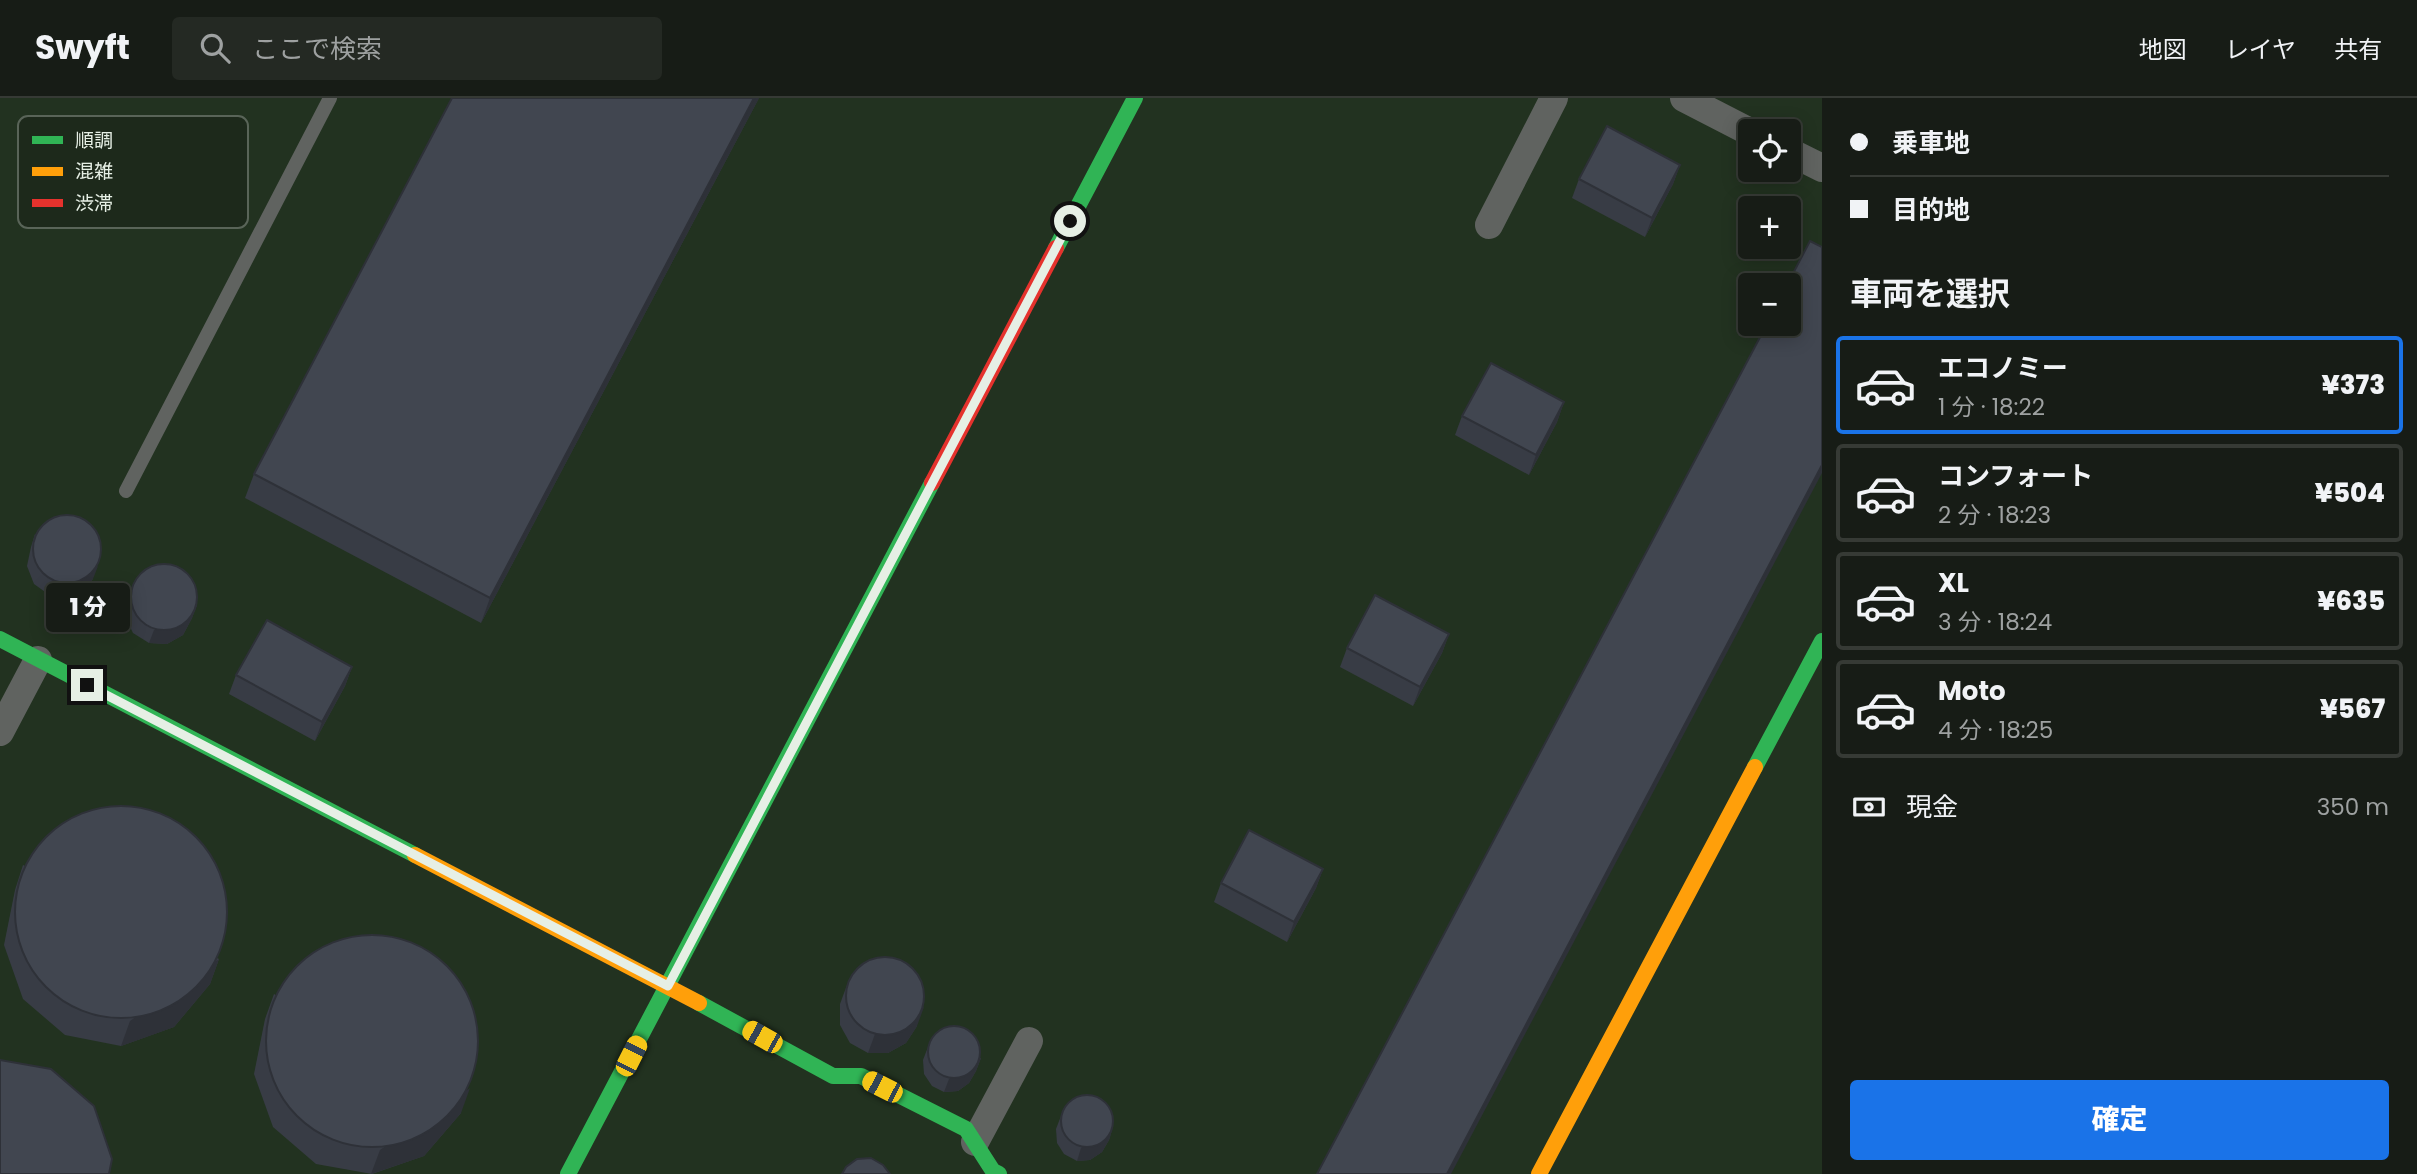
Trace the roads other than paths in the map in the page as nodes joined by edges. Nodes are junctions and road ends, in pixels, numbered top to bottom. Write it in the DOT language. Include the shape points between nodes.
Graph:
graph roads {
  1 [pos="330,98"];
  2 [pos="1135,98"];
  3 [pos="1554,98"];
  4 [pos="1684,98"];
  5 [pos="1738,126"];
  6 [pos="1801,158"];
  7 [pos="1822,168"];
  8 [pos="1489,225"];
  9 [pos="126,491"];
  10 [pos="0,639"];
  11 [pos="1822,641"];
  12 [pos="38,660"];
  13 [pos="0,732"];
  14 [pos="668,986"];
  15 [pos="1029,1041"];
  16 [pos="975,1142"];
  17 [pos="568,1174"];
  18 [pos="999,1174"];
  19 [pos="1539,1174"];
  1 -- 9 [label="lane"];
  2 -- 14 [label="street"];
  3 -- 8 [label="street"];
  4 -- 5 [label="street"];
  6 -- 7 [label="street"];
  10 -- 12 [label="street"];
  11 -- 19 [label="street"];
  12 -- 13 [label="street"];
  12 -- 14 [label="street"];
  14 -- 16 [label="street" via="833,1076 861,1076 966,1129"];
  14 -- 17 [label="street"];
  15 -- 16 [label="street"];
  16 -- 18 [label="street"];
}
